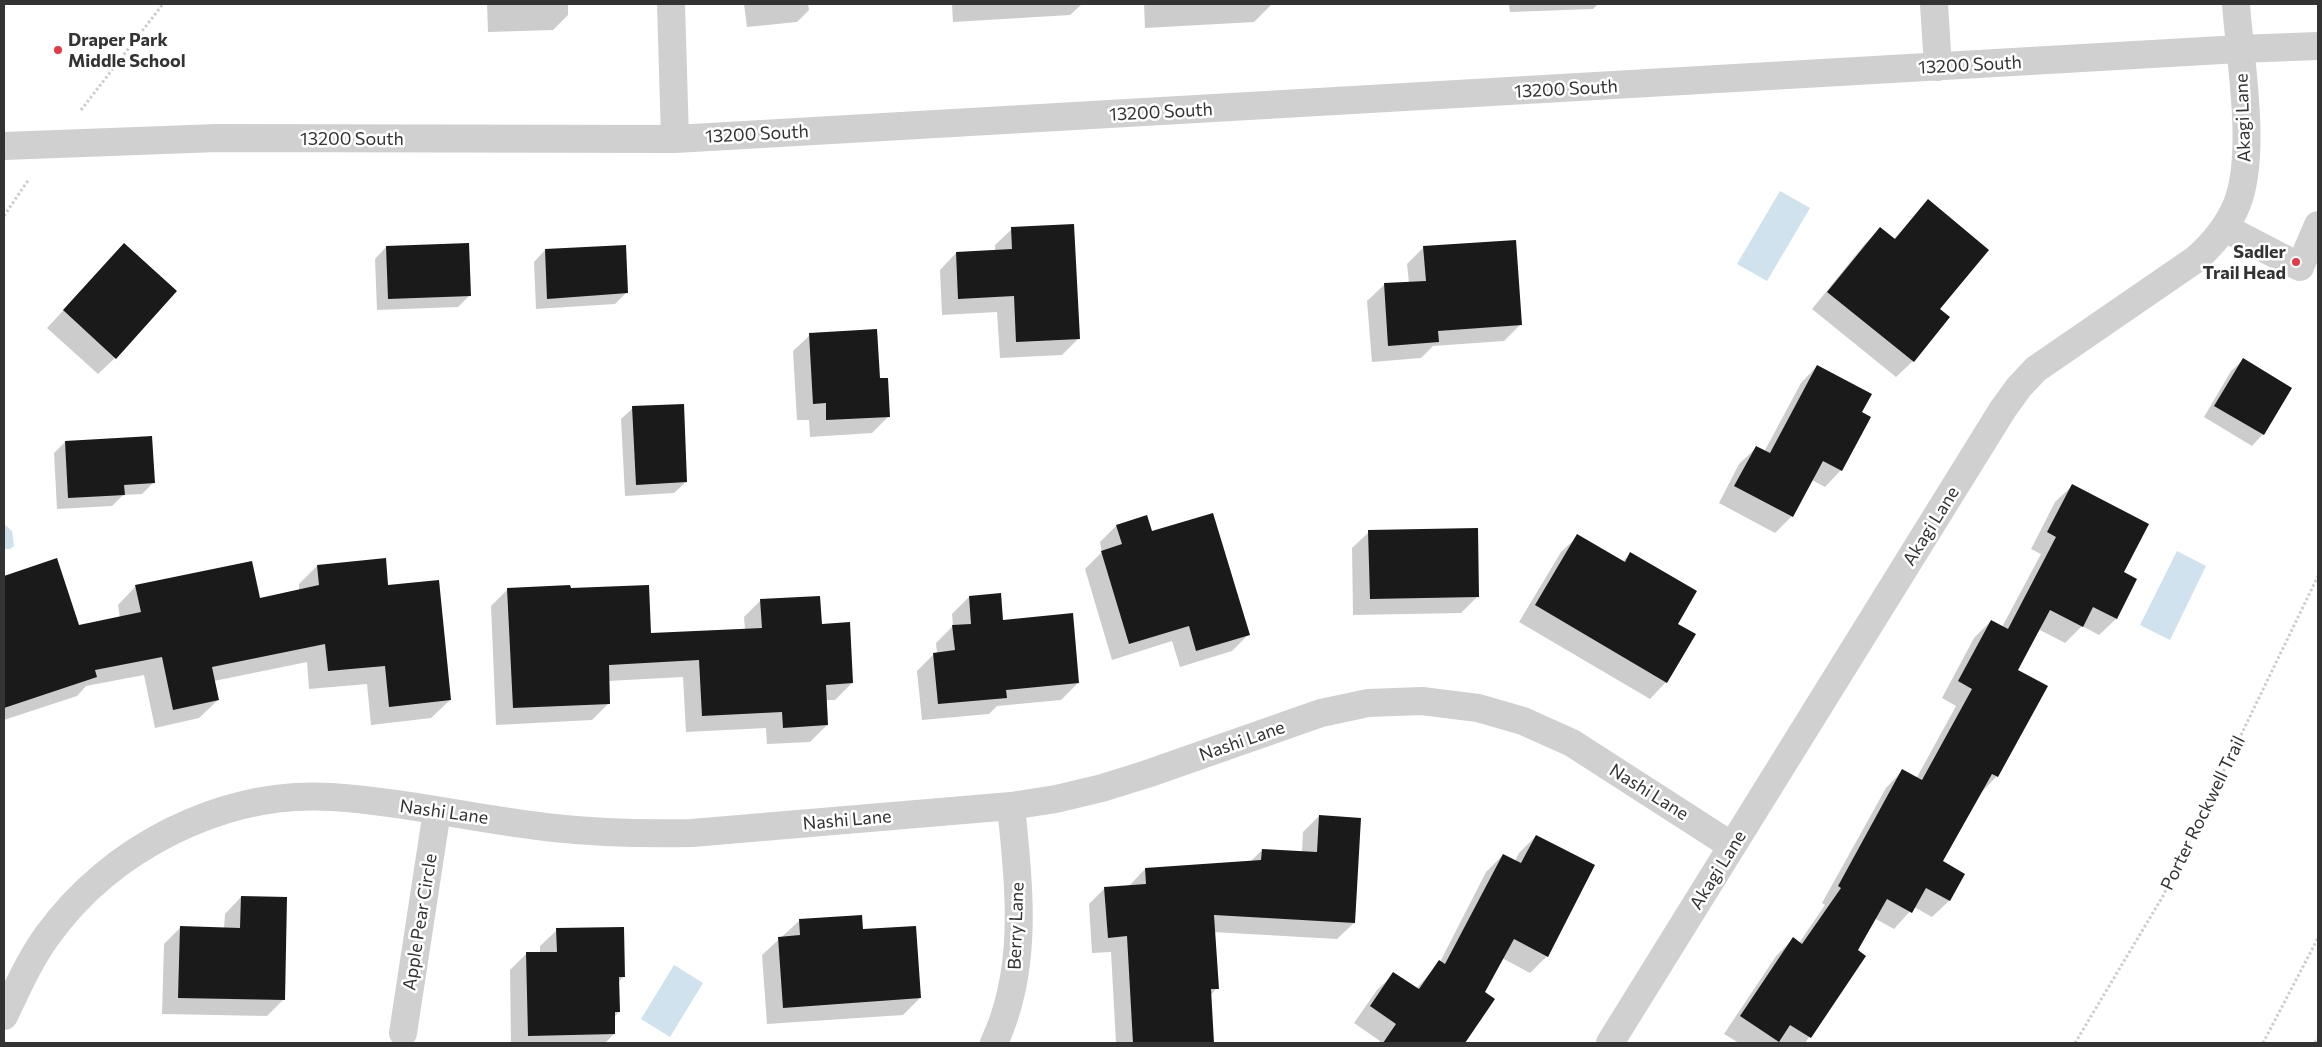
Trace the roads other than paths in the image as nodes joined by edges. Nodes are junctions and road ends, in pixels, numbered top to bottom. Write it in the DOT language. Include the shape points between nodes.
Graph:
graph roads {
  1 [pos="671,4"];
  2 [pos="1934,4"];
  3 [pos="2236,4"];
  4 [pos="2318,46"];
  5 [pos="2239,49"];
  6 [pos="1938,67"];
  7 [pos="675,139"];
  8 [pos="4,146"];
  9 [pos="2318,225"];
  10 [pos="2225,228"];
  11 [pos="1011,806"];
  12 [pos="436,811"];
  13 [pos="1732,846"];
  14 [pos="4,1016"];
  15 [pos="403,1033"];
  16 [pos="994,1043"];
  17 [pos="1610,1043"];
  1 -- 7 [label="street"];
  2 -- 6 [label="street"];
  3 -- 5 [label="street, Akagi Lane"];
  4 -- 5 [label="street, 13200 South"];
  5 -- 6 [label="street, 13200 South"];
  5 -- 10 [label="street, Akagi Lane" via="2246,152 2244,179 2237,204"];
  6 -- 7 [label="street, 13200 South"];
  7 -- 8 [label="street, 13200 South" via="217,138"];
  9 -- 10 [label="street" via="2300,267"];
  10 -- 13 [label="street, Akagi Lane" via="2196,259 2036,369 2019,387"];
  11 -- 12 [label="street, Nashi Lane" via="692,833 646,834 552,828"];
  11 -- 13 [label="street, Nashi Lane" via="1102,788 1320,713 1368,703 1422,701 1487,711 1523,721 1572,743"];
  11 -- 16 [label="street, Berry Lane" via="1020,938 1009,1004"];
  12 -- 14 [label="street, Nashi Lane" via="331,797 282,798 237,807 195,821 121,861 72,906 46,936"];
  12 -- 15 [label="street, Apple Pear Circle"];
  13 -- 17 [label="street, Akagi Lane"];
}
